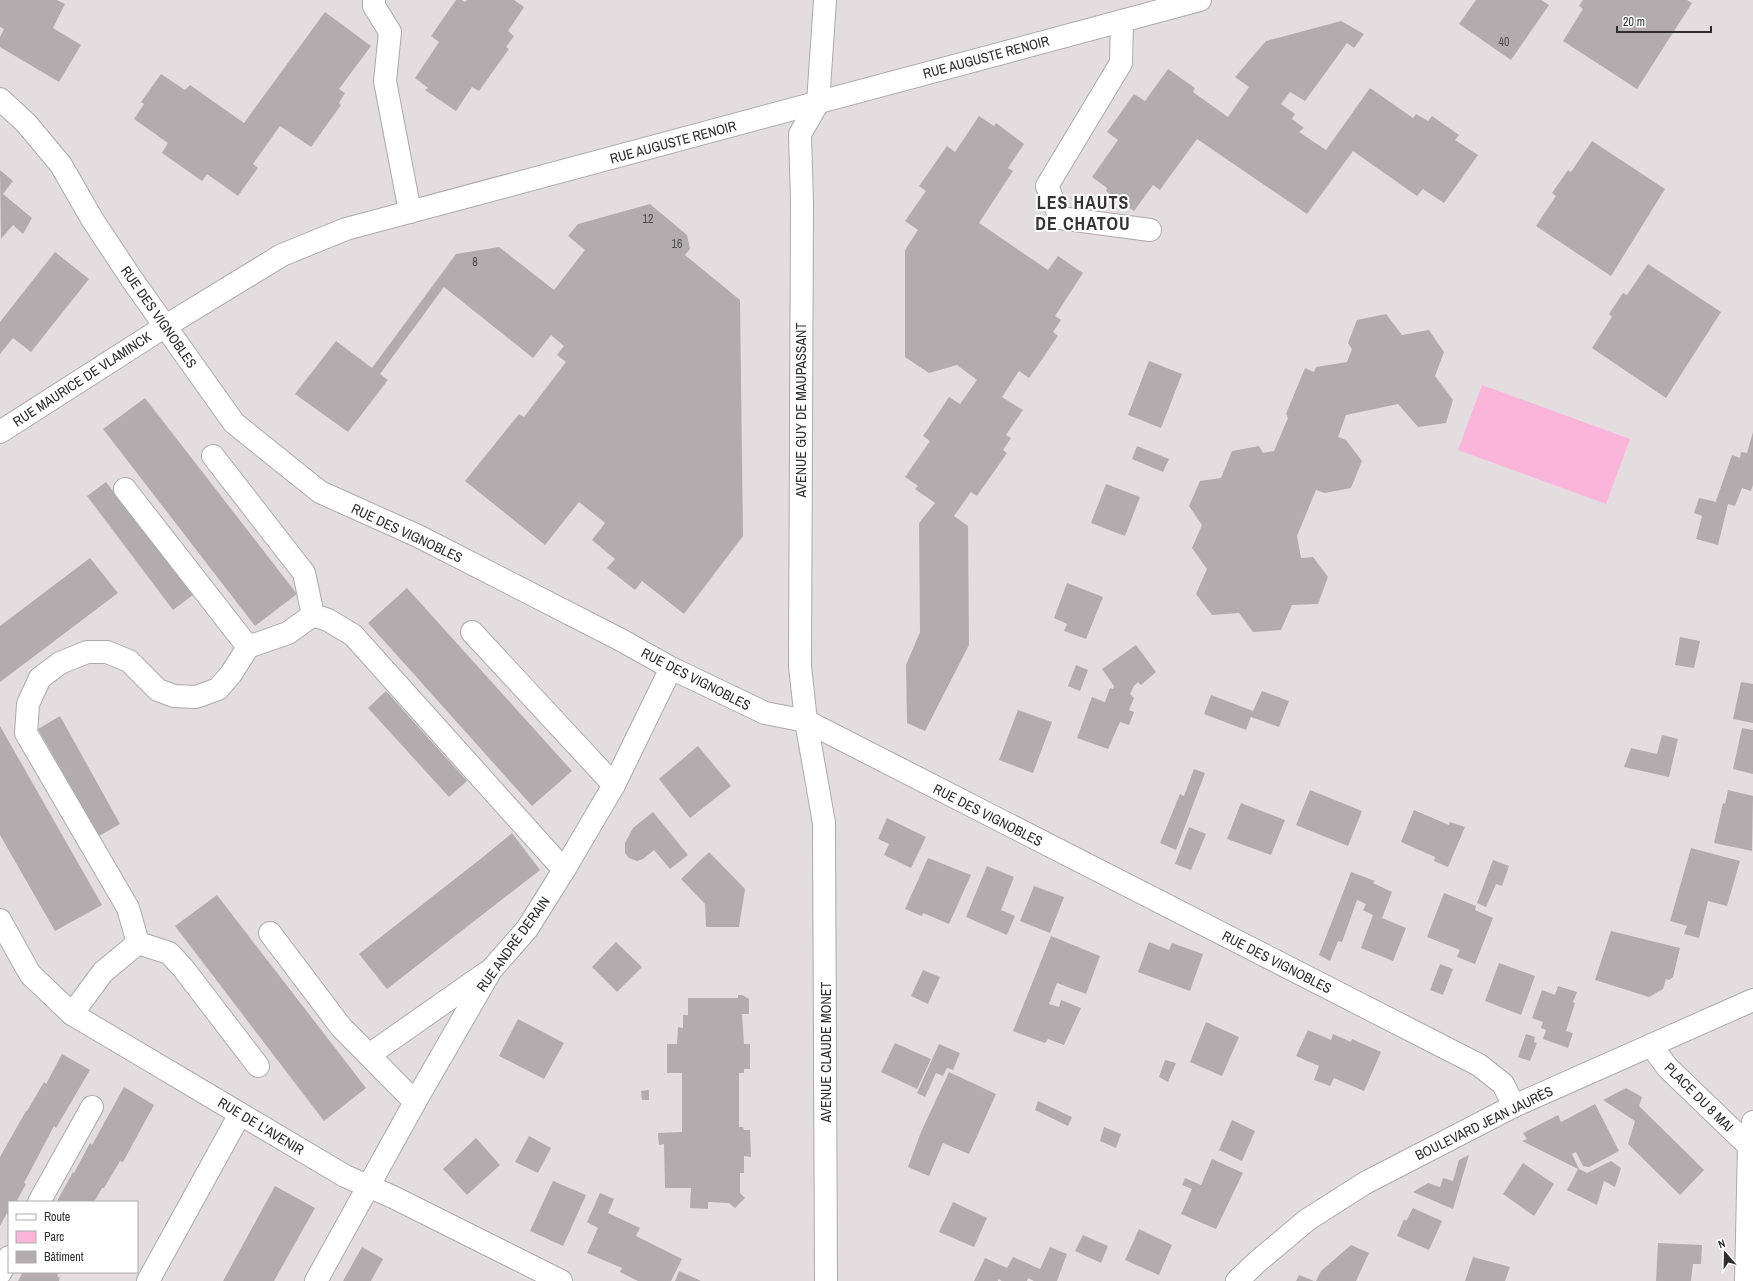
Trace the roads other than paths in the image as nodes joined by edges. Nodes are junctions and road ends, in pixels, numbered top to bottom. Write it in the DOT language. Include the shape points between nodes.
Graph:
graph roads {
  1 [pos="374,0"];
  2 [pos="825,0"];
  3 [pos="1200,0"];
  4 [pos="1122,21"];
  5 [pos="0,100"];
  6 [pos="818,103"];
  7 [pos="410,212"];
  8 [pos="1150,230"];
  9 [pos="164,326"];
  10 [pos="0,432"];
  11 [pos="214,456"];
  12 [pos="125,489"];
  13 [pos="313,615"];
  14 [pos="472,632"];
  15 [pos="248,647"];
  16 [pos="671,668"];
  17 [pos="806,721"];
  18 [pos="614,785"];
  19 [pos="824,823"];
  20 [pos="564,870"];
  21 [pos="0,920"];
  22 [pos="270,933"];
  23 [pos="138,943"];
  24 [pos="491,970"];
  25 [pos="1753,1000"];
  26 [pos="72,1014"];
  27 [pos="1651,1046"];
  28 [pos="368,1055"];
  29 [pos="258,1066"];
  30 [pos="415,1102"];
  31 [pos="1514,1106"];
  32 [pos="92,1107"];
  33 [pos="240,1114"];
  34 [pos="1753,1122"];
  35 [pos="1749,1146"];
  36 [pos="369,1186"];
  37 [pos="40,1201"];
  38 [pos="8,1259"];
  39 [pos="0,1273"];
  40 [pos="148,1281"];
  41 [pos="316,1281"];
  42 [pos="561,1281"];
  43 [pos="826,1281"];
  44 [pos="1237,1281"];
  45 [pos="1746,1281"];
  1 -- 7 [label="street" via="374,6 390,32 385,81"];
  2 -- 6 [label="street, AVENUE GUY DE MAUPASSANT"];
  3 -- 4 [label="street, RUE AUGUSTE RENOIR"];
  4 -- 6 [label="street, RUE AUGUSTE RENOIR"];
  4 -- 8 [label="street" via="1122,63 1047,186 1060,218"];
  5 -- 9 [label="street, RUE DES VIGNOBLES" via="26,123 61,165 96,225"];
  6 -- 7 [label="street, RUE AUGUSTE RENOIR"];
  6 -- 17 [label="street, AVENUE GUY DE MAUPASSANT" via="800,134 800,666"];
  7 -- 9 [label="street, RUE AUGUSTE RENOIR" via="346,229 282,255"];
  9 -- 10 [label="street, RUE MAURICE DE VLAMINCK"];
  9 -- 16 [label="street, RUE DES VIGNOBLES" via="234,423 320,492 418,536"];
  11 -- 13 [label="street" via="304,573"];
  12 -- 15 [label="street"];
  13 -- 15 [label="street" via="288,633"];
  13 -- 20 [label="street" via="328,620 353,635"];
  14 -- 18 [label="street"];
  15 -- 23 [label="street" via="218,689 196,697 174,696 158,690 129,661 107,652 87,652 60,663 40,678 28,704 26,733 128,908"];
  16 -- 17 [label="street, RUE DES VIGNOBLES" via="765,713"];
  16 -- 18 [label="street, RUE ANDRÉ DERAIN"];
  17 -- 19 [label="street, AVENUE GUY DE MAUPASSANT"];
  17 -- 31 [label="street, RUE DES VIGNOBLES" via="1479,1065 1502,1084"];
  18 -- 20 [label="street, RUE ANDRÉ DERAIN"];
  19 -- 43 [label="street, AVENUE CLAUDE MONET"];
  20 -- 24 [label="street, RUE ANDRÉ DERAIN" via="527,929"];
  21 -- 26 [label="street, RUE DE L'AVENIR" via="30,974"];
  22 -- 28 [label="street" via="341,1027"];
  23 -- 26 [label="street" via="102,972"];
  23 -- 29 [label="street" via="169,953"];
  24 -- 28 [label="street"];
  24 -- 30 [label="street, RUE ANDRÉ DERAIN"];
  25 -- 27 [label="street, BOULEVARD JEAN JAURÈS"];
  26 -- 33 [label="street, RUE DE L'AVENIR"];
  27 -- 31 [label="street, BOULEVARD JEAN JAURÈS"];
  27 -- 35 [label="street, PLACE DU 8 MAI" via="1667,1067"];
  28 -- 30 [label="street"];
  30 -- 36 [label="street, RUE ANDRÉ DERAIN"];
  31 -- 44 [label="street, BOULEVARD JEAN JAURÈS" via="1366,1183 1307,1220"];
  32 -- 37 [label="street"];
  33 -- 36 [label="street, RUE DE L'AVENIR" via="345,1176"];
  33 -- 40 [label="street"];
  34 -- 35 [label="street, PLACE DU 8 MAI"];
  35 -- 45 [label="street"];
  36 -- 41 [label="street, RUE ANDRÉ DERAIN"];
  36 -- 42 [label="street, RUE DE L'AVENIR"];
  38 -- 39 [label="street"];
}
